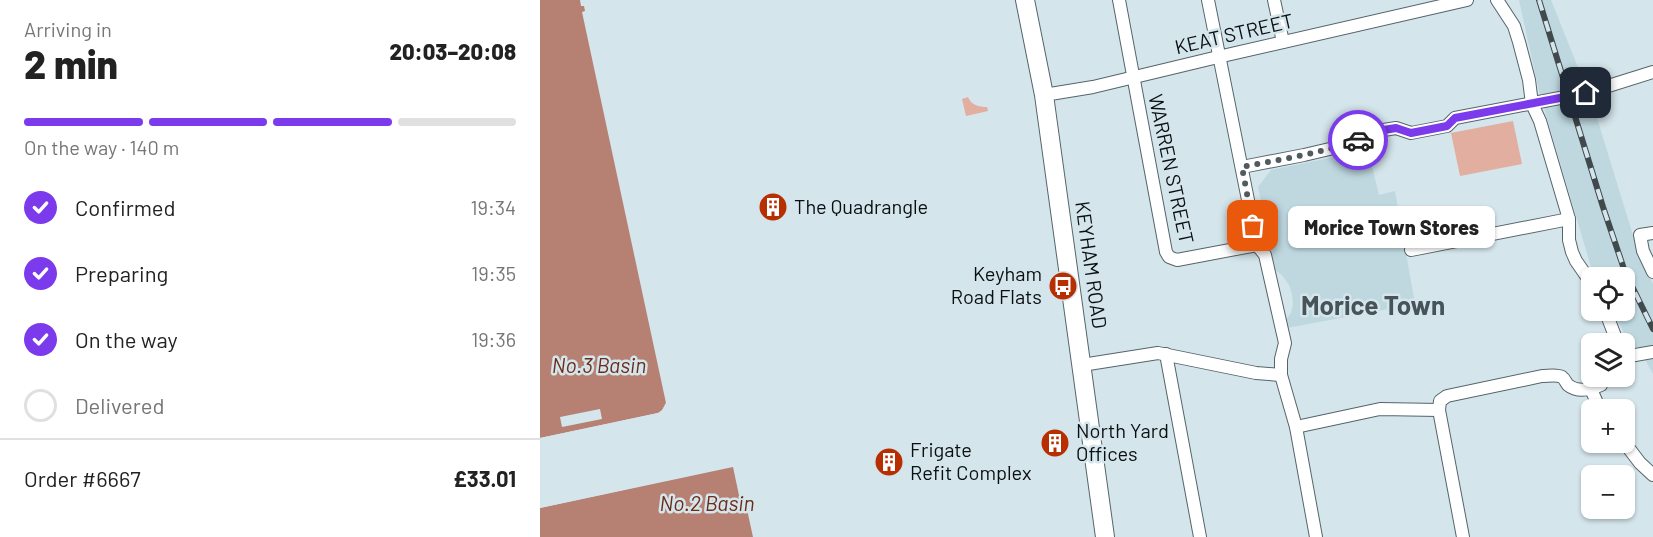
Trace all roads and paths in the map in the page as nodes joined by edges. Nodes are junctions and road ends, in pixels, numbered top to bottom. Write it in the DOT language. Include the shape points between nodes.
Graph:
graph roads {
  1 [pos="1025,0"];
  2 [pos="1119,0"];
  3 [pos="1208,0"];
  4 [pos="1274,0"];
  5 [pos="1467,0"];
  6 [pos="1497,0"];
  7 [pos="1283,42"];
  8 [pos="1218,57"];
  9 [pos="1653,72"];
  10 [pos="1132,77"];
  11 [pos="1044,95"];
  12 [pos="1538,103"];
  13 [pos="1242,167"];
  14 [pos="1569,219"];
  15 [pos="1653,233"];
  16 [pos="1257,245"];
  17 [pos="1411,250"];
  18 [pos="1581,267"];
  19 [pos="1653,272"];
  20 [pos="1653,352"];
  21 [pos="1166,354"];
  22 [pos="1635,355"];
  23 [pos="1082,365"];
  24 [pos="1281,375"];
  25 [pos="1596,387"];
  26 [pos="1591,389"];
  27 [pos="1595,399"];
  28 [pos="1439,410"];
  29 [pos="1296,427"];
  30 [pos="1632,453"];
  31 [pos="1653,475"];
  32 [pos="1105,537"];
  33 [pos="1200,537"];
  34 [pos="1316,537"];
  35 [pos="1463,537"];
  1 -- 11 [label="main road, KEYHAM ROAD"];
  2 -- 10 [label="street, WARREN STREET"];
  3 -- 8 [label="street"];
  4 -- 7 [label="street"];
  5 -- 7 [label="street, KEAT STREET"];
  6 -- 12 [label="street" via="1514,26"];
  7 -- 8 [label="street, KEAT STREET"];
  8 -- 10 [label="street, KEAT STREET"];
  8 -- 13 [label="street"];
  9 -- 12 [label="street, bridge"];
  10 -- 11 [label="street, KEAT STREET"];
  10 -- 16 [label="street, WARREN STREET" via="1169,257 1177,260"];
  11 -- 23 [label="main road, KEYHAM ROAD"];
  12 -- 13 [label="street" via="1455,118 1447,126 1411,133 1396,128 1365,133 1355,143"];
  12 -- 14 [label="street"];
  13 -- 16 [label="street"];
  14 -- 17 [label="street"];
  14 -- 18 [label="street" via="1572,252"];
  15 -- 19 [label="street" via="1640,235"];
  16 -- 24 [label="street" via="1265,255 1285,343"];
  20 -- 22 [label="street"];
  21 -- 23 [label="street"];
  21 -- 24 [label="street"];
  21 -- 33 [label="street"];
  23 -- 32 [label="main road, KEYHAM ROAD"];
  24 -- 29 [label="street"];
  25 -- 26 [label="street"];
  26 -- 27 [label="street"];
  26 -- 28 [label="street" via="1576,390 1562,377 1542,376 1447,396 1440,401"];
  28 -- 29 [label="street" via="1380,409"];
  28 -- 35 [label="street"];
  29 -- 34 [label="street"];
  30 -- 31 [label="street"];
}
